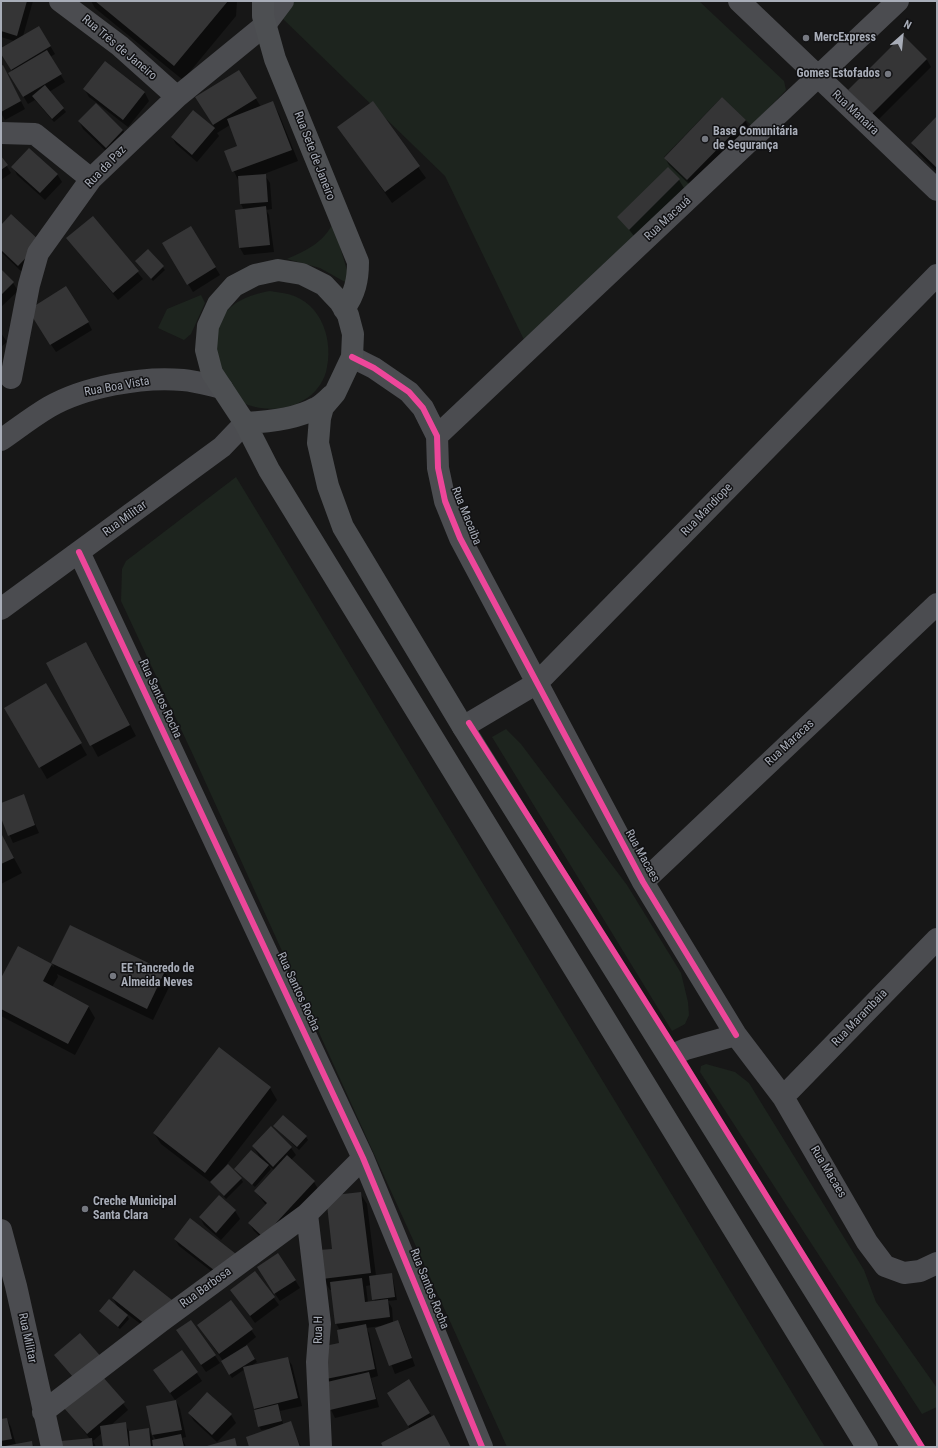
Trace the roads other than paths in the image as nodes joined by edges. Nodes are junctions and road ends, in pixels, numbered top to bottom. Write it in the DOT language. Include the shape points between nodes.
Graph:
graph roads {
  1 [pos="60,1"];
  2 [pos="263,1"];
  3 [pos="283,1"];
  4 [pos="739,1"];
  5 [pos="898,1"];
  6 [pos="265,25"];
  7 [pos="818,78"];
  8 [pos="177,97"];
  9 [pos="1,133"];
  10 [pos="91,179"];
  11 [pos="937,190"];
  12 [pos="937,276"];
  13 [pos="344,309"];
  14 [pos="352,357"];
  15 [pos="12,378"];
  16 [pos="222,388"];
  17 [pos="335,393"];
  18 [pos="245,423"];
  19 [pos="437,436"];
  20 [pos="1,440"];
  21 [pos="79,552"];
  22 [pos="937,604"];
  23 [pos="1,609"];
  24 [pos="537,683"];
  25 [pos="463,726"];
  26 [pos="643,882"];
  27 [pos="937,939"];
  28 [pos="736,1035"];
  29 [pos="670,1056"];
  30 [pos="783,1097"];
  31 [pos="363,1158"];
  32 [pos="307,1214"];
  33 [pos="1,1230"];
  34 [pos="937,1263"];
  35 [pos="43,1412"];
  36 [pos="52,1447"];
  37 [pos="321,1447"];
  38 [pos="482,1447"];
  39 [pos="868,1447"];
  40 [pos="912,1447"];
  1 -- 8 [label="street, Rua Três de Janeiro" via="120,46"];
  2 -- 6 [label="main road, Rua Sete de Janeiro"];
  3 -- 6 [label="street, Rua da Paz"];
  4 -- 7 [label="street, Rua Manaira"];
  5 -- 7 [label="street, Rua Macauá"];
  6 -- 8 [label="street, Rua da Paz"];
  6 -- 13 [label="main road, Rua Sete de Janeiro" via="275,59 358,262 358,281 352,298"];
  7 -- 11 [label="street, Rua Manaira"];
  7 -- 19 [label="street, Rua Macauá"];
  8 -- 10 [label="street, Rua da Paz"];
  9 -- 10 [label="street" via="35,134"];
  10 -- 15 [label="street, Rua da Paz" via="38,253 29,285"];
  12 -- 24 [label="street, Rua Mandiope"];
  13 -- 14 [label="main road" via="352,334"];
  13 -- 16 [label="main road" via="324,285 302,274 278,270 255,275 234,286 218,304 208,326 206,350 212,373"];
  14 -- 17 [label="main road"];
  14 -- 19 [label="street, Rua Macaiba" via="374,368 409,392 423,408"];
  16 -- 18 [label="main road"];
  16 -- 20 [label="street, Rua Boa Vista" via="182,380 139,381 92,389 48,407"];
  17 -- 18 [label="main road" via="316,408 293,416 266,422"];
  17 -- 25 [label="main road" via="322,413 318,443 335,508"];
  18 -- 21 [label="street, Rua Militar" via="222,447"];
  18 -- 39 [label="main road" via="268,470"];
  19 -- 24 [label="street, Rua Macaiba" via="438,468 447,507 460,538"];
  21 -- 23 [label="street, Rua Militar"];
  21 -- 31 [label="street, Rua Santos Rocha"];
  22 -- 26 [label="street, Rua Maracas"];
  24 -- 25 [label="street, Rua Mandiope"];
  24 -- 26 [label="street, Rua Macaes"];
  25 -- 29 [label="main road"];
  26 -- 28 [label="street, Rua Macaes"];
  27 -- 30 [label="street, Rua Marambaia"];
  28 -- 29 [label="street" via="686,1048"];
  28 -- 30 [label="street, Rua Macaes"];
  29 -- 40 [label="main road"];
  30 -- 34 [label="street, Rua Macaes" via="867,1242 885,1266 904,1273 920,1271"];
  31 -- 32 [label="street, Rua Barbosa"];
  31 -- 38 [label="street, Rua Santos Rocha"];
  32 -- 35 [label="street, Rua Barbosa"];
  32 -- 37 [label="street, Rua H" via="320,1324 317,1362"];
  33 -- 35 [label="street, Rua Militar" via="16,1286"];
  35 -- 36 [label="street, Rua Militar"];
}
